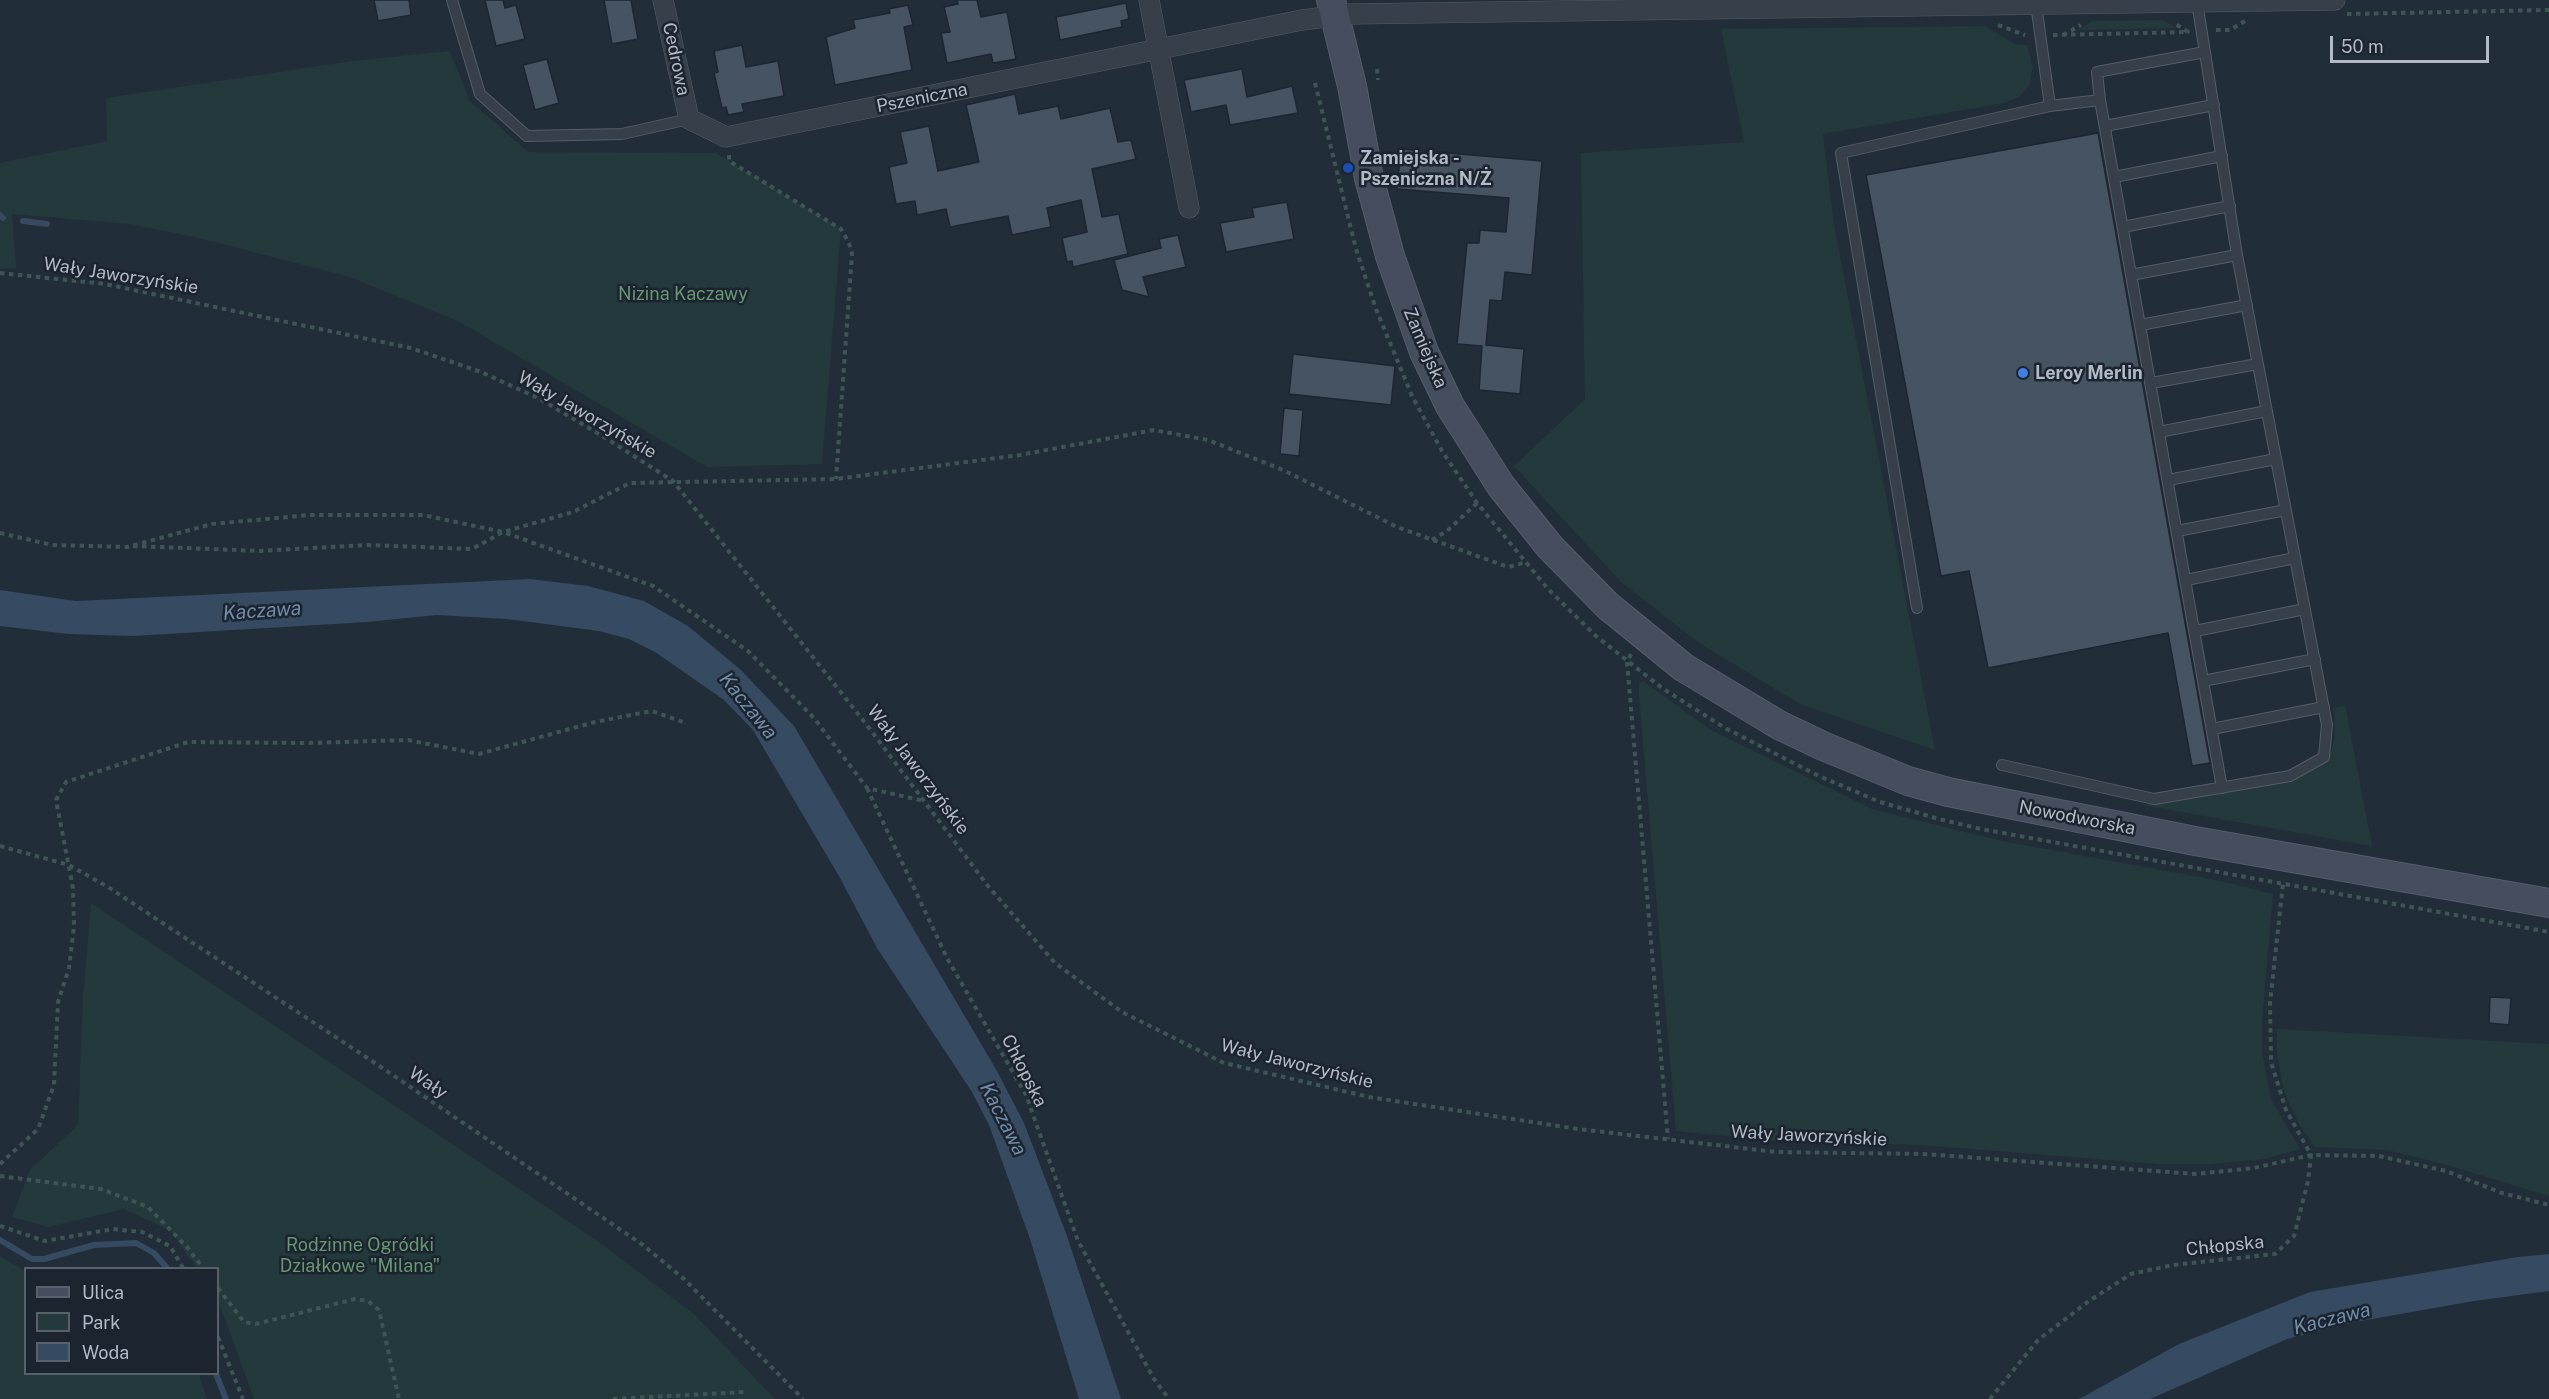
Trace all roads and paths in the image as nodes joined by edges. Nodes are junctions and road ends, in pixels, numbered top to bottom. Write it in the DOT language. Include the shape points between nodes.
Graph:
graph roads {
  1 [pos="452,0"];
  2 [pos="663,0"];
  3 [pos="1149,0"];
  4 [pos="1989,2"];
  5 [pos="2197,2"];
  6 [pos="2036,4"];
  7 [pos="2338,7"];
  8 [pos="1333,8"];
  9 [pos="2549,10"];
  10 [pos="2247,20"];
  11 [pos="2202,31"];
  12 [pos="2188,32"];
  13 [pos="1159,51"];
  14 [pos="2205,52"];
  15 [pos="1315,83"];
  16 [pos="2100,100"];
  17 [pos="2214,105"];
  18 [pos="2050,106"];
  19 [pos="689,119"];
  20 [pos="2105,126"];
  21 [pos="726,137"];
  22 [pos="2222,156"];
  23 [pos="2114,177"];
  24 [pos="2230,206"];
  25 [pos="1189,208"];
  26 [pos="2123,226"];
  27 [pos="2237,255"];
  28 [pos="0,273"];
  29 [pos="2131,275"];
  30 [pos="2247,305"];
  31 [pos="2140,325"];
  32 [pos="2258,364"];
  33 [pos="2151,383"];
  34 [pos="2267,411"];
  35 [pos="2159,432"];
  36 [pos="2276,459"];
  37 [pos="836,479"];
  38 [pos="2168,480"];
  39 [pos="673,481"];
  40 [pos="1477,503"];
  41 [pos="2286,510"];
  42 [pos="2177,531"];
  43 [pos="503,532"];
  44 [pos="0,533"];
  45 [pos="1432,540"];
  46 [pos="133,546"];
  47 [pos="1550,547"];
  48 [pos="2295,558"];
  49 [pos="1526,563"];
  50 [pos="2186,580"];
  51 [pos="1917,608"];
  52 [pos="2305,609"];
  53 [pos="2194,631"];
  54 [pos="1640,634"];
  55 [pos="2315,659"];
  56 [pos="1627,662"];
  57 [pos="2203,681"];
  58 [pos="2324,707"];
  59 [pos="686,723"];
  60 [pos="2212,729"];
  61 [pos="2002,765"];
  62 [pos="867,788"];
  63 [pos="2222,788"];
  64 [pos="926,802"];
  65 [pos="0,846"];
  66 [pos="2286,856"];
  67 [pos="69,865"];
  68 [pos="2283,884"];
  69 [pos="2549,903"];
  70 [pos="2549,932"];
  71 [pos="1668,1139"];
  72 [pos="2311,1155"];
  73 [pos="0,1164"];
  74 [pos="0,1176"];
  75 [pos="2549,1205"];
  76 [pos="0,1226"];
  77 [pos="182,1267"];
  78 [pos="202,1267"];
  79 [pos="219,1289"];
  80 [pos="219,1339"];
  81 [pos="744,1392"];
  82 [pos="243,1399"];
  83 [pos="399,1399"];
  84 [pos="613,1399"];
  85 [pos="803,1399"];
  86 [pos="1168,1399"];
  87 [pos="1990,1399"];
  1 -- 19 [label="lane" via="480,94 527,136 622,134"];
  2 -- 19 [label="street, Cedrowa"];
  3 -- 13 [label="street"];
  4 -- 6 [label="street, Pszeniczna"];
  4 -- 8 [label="street, Pszeniczna"];
  5 -- 6 [label="street, Pszeniczna"];
  5 -- 7 [label="street, Pszeniczna"];
  5 -- 11 [label="lane"];
  6 -- 18 [label="lane"];
  7 -- 9 [label="path"];
  8 -- 13 [label="street, Pszeniczna" via="1302,20"];
  8 -- 47 [label="street, Zamiejska" via="1388,247 1424,352 1474,448"];
  10 -- 11 [label="path" via="2230,30"];
  11 -- 12 [label="path"];
  11 -- 14 [label="lane"];
  13 -- 21 [label="street, Pszeniczna"];
  13 -- 25 [label="street"];
  14 -- 16 [label="lane" via="2097,72"];
  14 -- 17 [label="lane"];
  15 -- 40 [label="path" via="1356,249 1390,348 1442,451"];
  16 -- 18 [label="lane"];
  16 -- 20 [label="lane"];
  17 -- 20 [label="lane"];
  17 -- 22 [label="lane"];
  18 -- 51 [label="lane" via="1840,153"];
  19 -- 21 [label="street"];
  20 -- 23 [label="lane"];
  21 -- 37 [label="path" via="729,161 841,229 849,243 852,254"];
  22 -- 23 [label="lane"];
  22 -- 24 [label="lane"];
  23 -- 26 [label="lane"];
  24 -- 26 [label="lane"];
  24 -- 27 [label="lane"];
  26 -- 29 [label="lane"];
  27 -- 29 [label="lane"];
  27 -- 30 [label="lane"];
  28 -- 39 [label="path, Wały Jaworzyńskie" via="105,284 445,358 540,399"];
  29 -- 31 [label="lane"];
  30 -- 31 [label="lane"];
  30 -- 32 [label="lane"];
  31 -- 33 [label="lane"];
  32 -- 33 [label="lane"];
  32 -- 34 [label="lane"];
  33 -- 35 [label="lane"];
  34 -- 35 [label="lane"];
  34 -- 36 [label="lane"];
  35 -- 38 [label="lane"];
  36 -- 38 [label="lane"];
  36 -- 41 [label="lane"];
  37 -- 39 [label="path"];
  37 -- 45 [label="path" via="1020,454 1154,430 1208,440"];
  38 -- 42 [label="lane"];
  39 -- 43 [label="path" via="630,483 573,512"];
  39 -- 64 [label="path, Wały Jaworzyńskie"];
  40 -- 45 [label="path"];
  40 -- 49 [label="path"];
  41 -- 42 [label="lane"];
  41 -- 48 [label="lane"];
  42 -- 50 [label="lane"];
  43 -- 46 [label="path" via="472,549 367,545 261,551"];
  43 -- 46 [label="path, Chłopska" via="423,515 309,514 212,524"];
  43 -- 62 [label="path, Chłopska" via="653,586 748,651 814,718"];
  44 -- 46 [label="path" via="52,545"];
  45 -- 49 [label="path" via="1508,567"];
  47 -- 49 [label="path"];
  47 -- 54 [label="street, Zamiejska"];
  48 -- 50 [label="lane"];
  48 -- 52 [label="lane"];
  49 -- 56 [label="path" via="1548,589"];
  50 -- 53 [label="lane"];
  52 -- 53 [label="lane"];
  52 -- 55 [label="lane"];
  53 -- 57 [label="lane"];
  54 -- 56 [label="path"];
  54 -- 66 [label="street, Nowodworska" via="1683,667 1779,725 1908,782"];
  55 -- 57 [label="lane"];
  55 -- 58 [label="lane"];
  56 -- 68 [label="path" via="1725,728 1880,802 1981,830"];
  56 -- 71 [label="path"];
  57 -- 60 [label="lane"];
  58 -- 60 [label="lane"];
  58 -- 63 [label="lane" via="2328,725 2324,757 2290,776"];
  59 -- 67 [label="path" via="652,711 595,722 479,754 408,740 188,742 66,782 56,800"];
  60 -- 63 [label="lane"];
  61 -- 63 [label="lane" via="2154,799"];
  62 -- 64 [label="path"];
  62 -- 86 [label="path, Chłopska" via="947,958 1026,1095 1078,1241"];
  64 -- 71 [label="path, Wały Jaworzyńskie" via="988,886 1055,963 1122,1012 1224,1063 1369,1097"];
  65 -- 67 [label="path, Wały"];
  66 -- 68 [label="path"];
  66 -- 69 [label="street, Nowodworska"];
  67 -- 73 [label="path" via="74,926 69,968 58,1002 54,1085 38,1129"];
  67 -- 85 [label="path, Wały" via="108,886 643,1245 684,1279"];
  68 -- 70 [label="path"];
  68 -- 72 [label="path" via="2270,1003 2271,1062 2282,1101"];
  71 -- 72 [label="path, Wały Jaworzyńskie" via="1776,1152 1924,1154 2196,1174 2254,1168"];
  72 -- 75 [label="path, Wały Jaworzyńskie" via="2379,1156 2446,1171 2502,1193"];
  72 -- 87 [label="path, Chłopska" via="2294,1236 2274,1254 2173,1265 2131,1274 2038,1340"];
  74 -- 78 [label="path" via="101,1189 148,1207"];
  76 -- 77 [label="path" via="45,1241 113,1229 142,1232 170,1246"];
  79 -- 83 [label="path" via="244,1322 256,1324 355,1299 368,1301 379,1310"];
  80 -- 82 [label="path"];
  81 -- 84 [label="path"];
}
